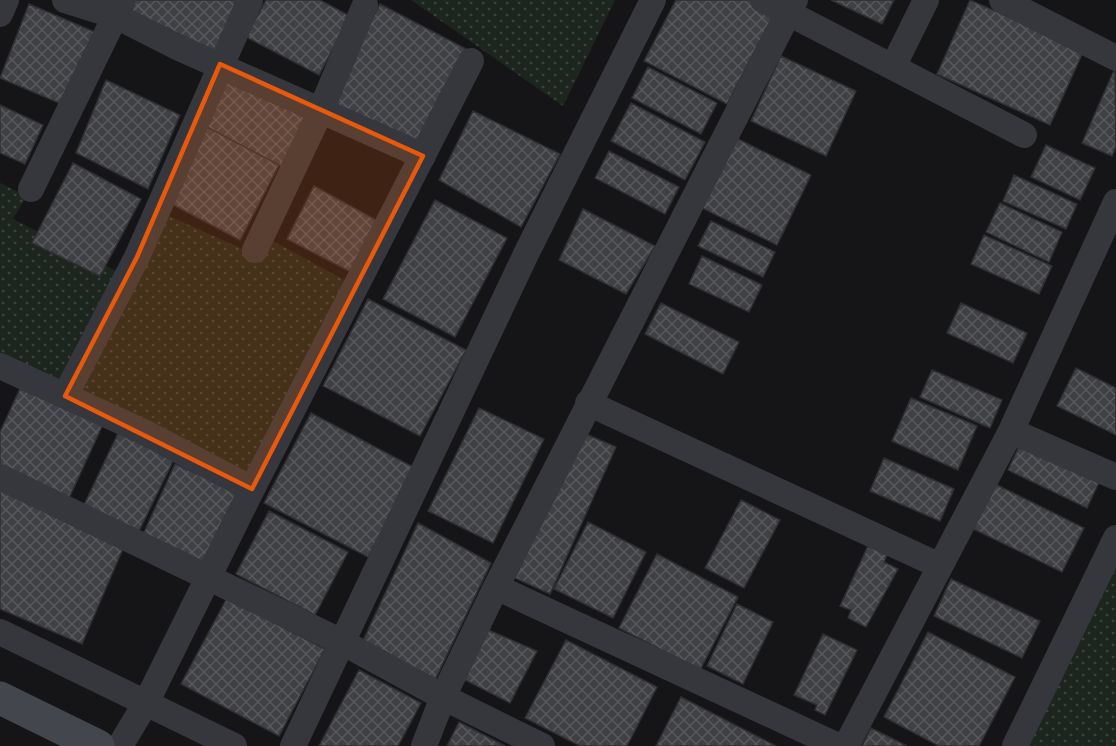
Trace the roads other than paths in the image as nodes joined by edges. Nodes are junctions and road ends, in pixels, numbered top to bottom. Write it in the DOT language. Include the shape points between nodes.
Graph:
graph roads {
  1 [pos="6,0"];
  2 [pos="65,0"];
  3 [pos="249,0"];
  4 [pos="653,0"];
  5 [pos="764,0"];
  6 [pos="926,0"];
  7 [pos="1002,0"];
  8 [pos="365,5"];
  9 [pos="792,6"];
  10 [pos="119,8"];
  11 [pos="1039,8"];
  12 [pos="0,14"];
  13 [pos="1116,58"];
  14 [pos="471,61"];
  15 [pos="220,64"];
  16 [pos="893,67"];
  17 [pos="321,110"];
  18 [pos="1024,135"];
  19 [pos="423,156"];
  20 [pos="31,189"];
  21 [pos="1116,202"];
  22 [pos="255,250"];
  23 [pos="0,366"];
  24 [pos="65,396"];
  25 [pos="588,403"];
  26 [pos="1011,431"];
  27 [pos="0,477"];
  28 [pos="1116,477"];
  29 [pos="252,489"];
  30 [pos="1116,538"];
  31 [pos="940,566"];
  32 [pos="208,578"];
  33 [pos="496,587"];
  34 [pos="0,632"];
  35 [pos="342,642"];
  36 [pos="443,697"];
  37 [pos="0,698"];
  38 [pos="147,701"];
  39 [pos="98,746"];
  40 [pos="120,746"];
  41 [pos="234,746"];
  42 [pos="293,746"];
  43 [pos="424,746"];
  44 [pos="542,746"];
  45 [pos="838,746"];
  46 [pos="846,746"];
  47 [pos="1015,746"];
  1 -- 12 [label="street"];
  2 -- 10 [label="street"];
  3 -- 15 [label="street"];
  4 -- 35 [label="street" via="526,254"];
  5 -- 9 [label="street"];
  6 -- 16 [label="street"];
  7 -- 11 [label="street"];
  8 -- 17 [label="street"];
  9 -- 16 [label="street"];
  9 -- 25 [label="street"];
  10 -- 15 [label="street" via="175,46"];
  10 -- 20 [label="street"];
  11 -- 13 [label="street"];
  14 -- 19 [label="street"];
  15 -- 17 [label="street"];
  15 -- 24 [label="street" via="137,257"];
  16 -- 18 [label="street"];
  17 -- 19 [label="street"];
  17 -- 22 [label="street"];
  19 -- 29 [label="street"];
  21 -- 26 [label="street"];
  23 -- 24 [label="street"];
  24 -- 29 [label="street"];
  25 -- 31 [label="street"];
  25 -- 33 [label="street"];
  26 -- 28 [label="street"];
  26 -- 31 [label="street"];
  27 -- 32 [label="street"];
  29 -- 32 [label="street"];
  30 -- 47 [label="street"];
  31 -- 46 [label="street"];
  32 -- 35 [label="street"];
  32 -- 38 [label="street"];
  33 -- 36 [label="street"];
  33 -- 45 [label="street"];
  34 -- 38 [label="street"];
  35 -- 36 [label="street"];
  35 -- 42 [label="street"];
  36 -- 43 [label="street"];
  36 -- 44 [label="street"];
  37 -- 39 [label="main road"];
  38 -- 40 [label="street"];
  38 -- 41 [label="street"];
}
